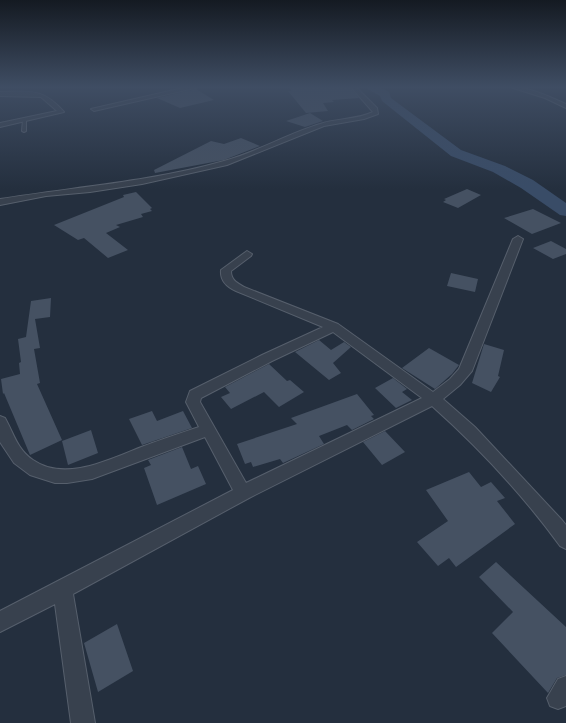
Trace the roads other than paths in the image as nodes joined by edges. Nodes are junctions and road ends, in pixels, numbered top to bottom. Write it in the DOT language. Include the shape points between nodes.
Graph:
graph roads {
  1 [pos="24,120"];
  2 [pos="20,121"];
  3 [pos="337,121"];
  4 [pos="0,125"];
  5 [pos="24,131"];
  6 [pos="0,202"];
  7 [pos="518,239"];
  8 [pos="247,254"];
  9 [pos="334,327"];
  10 [pos="433,399"];
  11 [pos="0,422"];
  12 [pos="208,430"];
  13 [pos="243,492"];
  14 [pos="566,540"];
  15 [pos="62,588"];
  16 [pos="0,622"];
  17 [pos="83,723"];
  1 -- 5 [label="lane"];
  2 -- 4 [label="street"];
  3 -- 6 [label="street" via="227,163 142,182"];
  7 -- 10 [label="street" via="465,371"];
  8 -- 9 [label="street" via="226,270 226,279 231,284"];
  9 -- 10 [label="street"];
  9 -- 12 [label="street" via="198,392 193,402"];
  10 -- 13 [label="street"];
  10 -- 14 [label="street" via="470,431 504,467"];
  11 -- 12 [label="street" via="16,455 39,472 54,476 72,476 93,471"];
  12 -- 13 [label="street"];
  13 -- 15 [label="street"];
  15 -- 16 [label="street"];
  15 -- 17 [label="street"];
}
